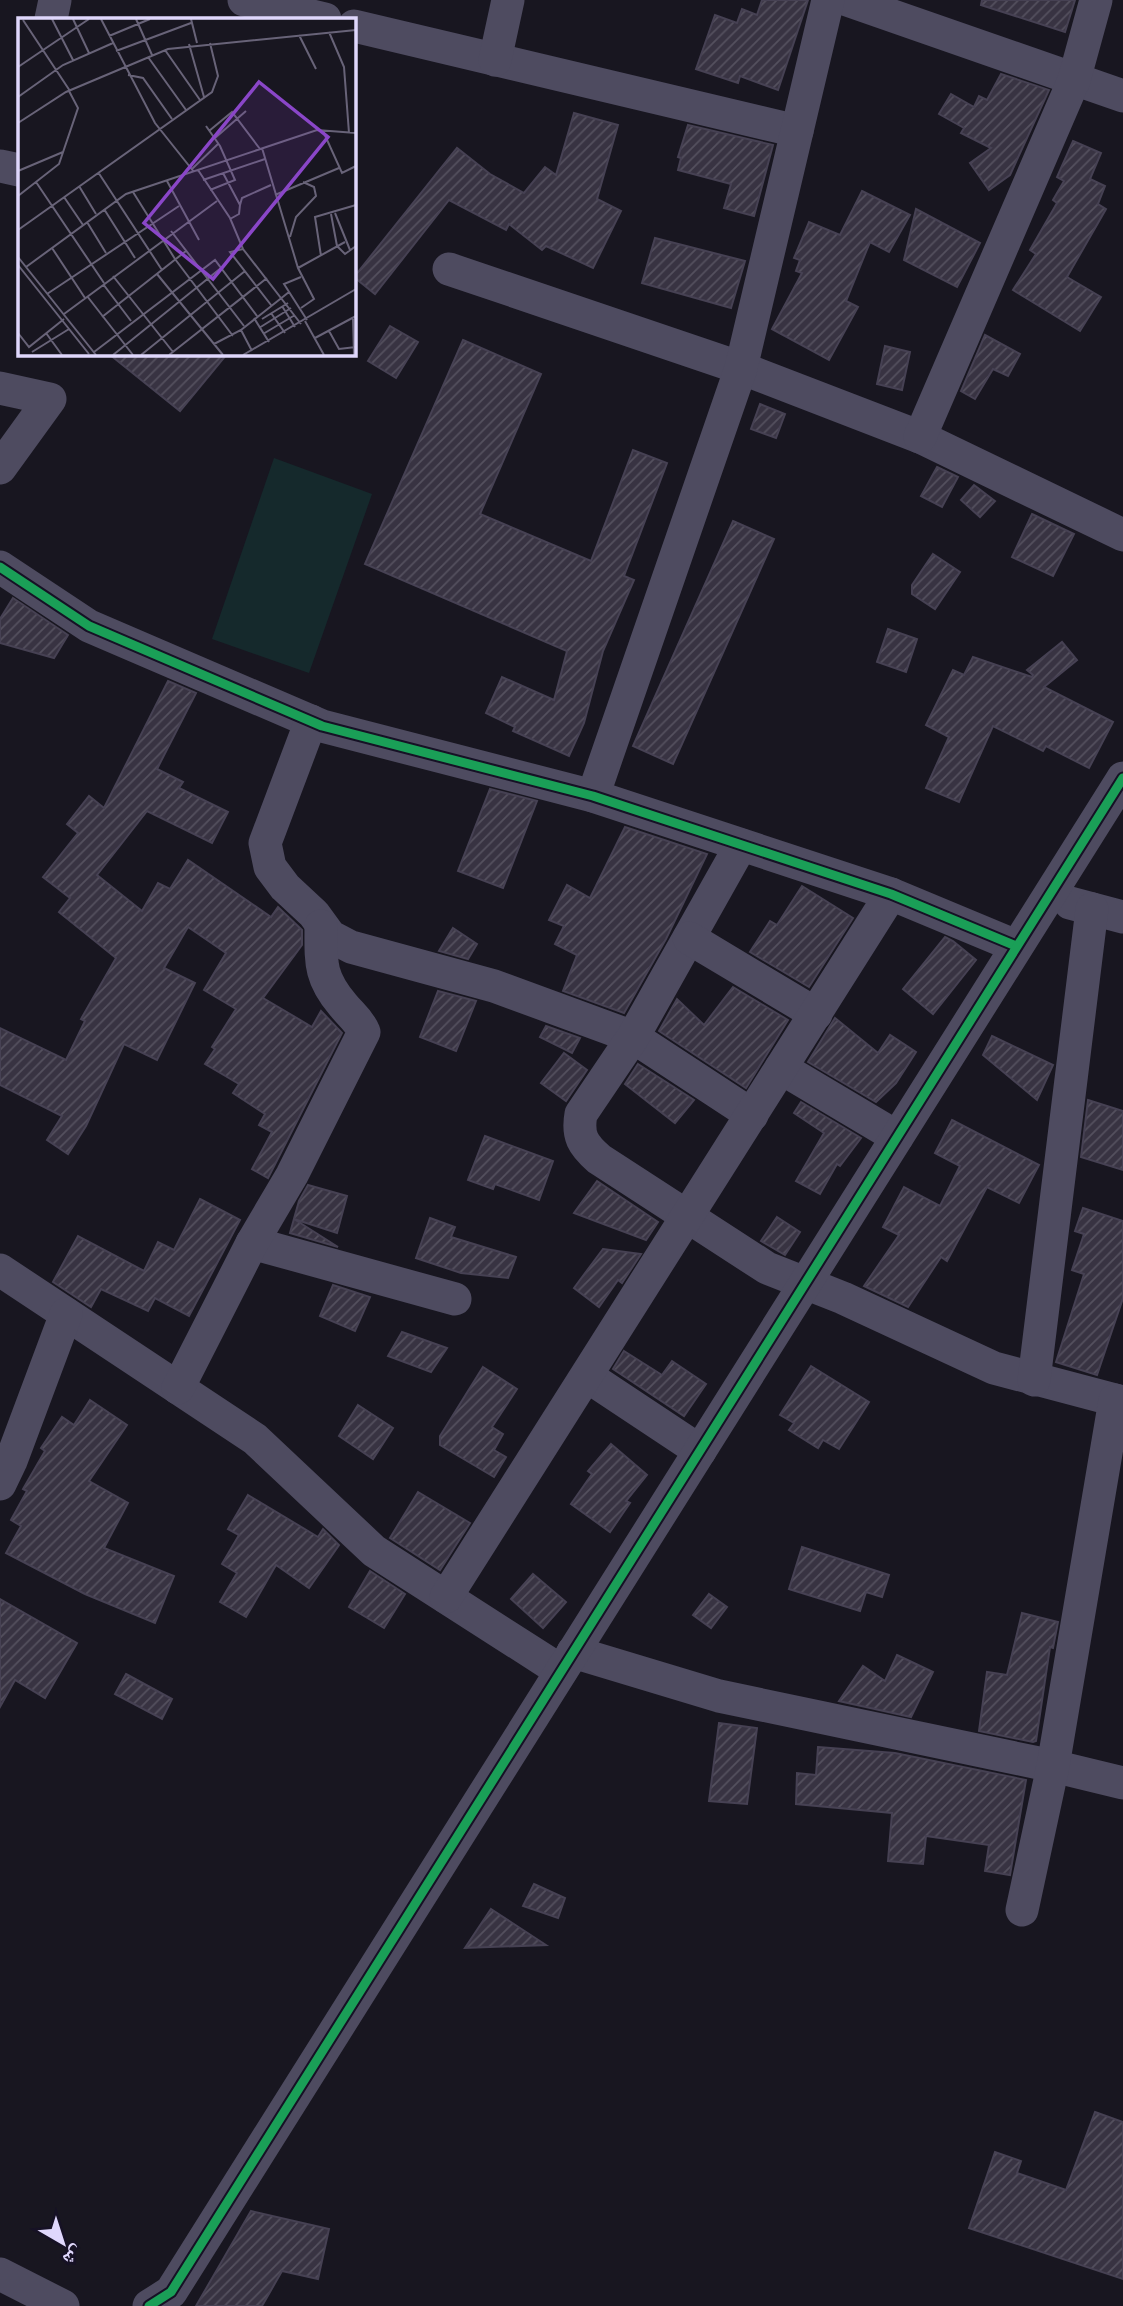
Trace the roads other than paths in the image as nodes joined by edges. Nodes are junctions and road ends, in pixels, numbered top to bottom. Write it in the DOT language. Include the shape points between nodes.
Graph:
graph roads {
  1 [pos="55,0"];
  2 [pos="229,0"];
  3 [pos="244,0"];
  4 [pos="508,0"];
  5 [pos="828,0"];
  6 [pos="847,0"];
  7 [pos="1096,0"];
  8 [pos="51,18"];
  9 [pos="225,18"];
  10 [pos="321,18"];
  11 [pos="355,26"];
  12 [pos="495,60"];
  13 [pos="1073,80"];
  14 [pos="1123,96"];
  15 [pos="797,131"];
  16 [pos="449,269"];
  17 [pos="741,368"];
  18 [pos="0,388"];
  19 [pos="920,437"];
  20 [pos="0,468"];
  21 [pos="1123,535"];
  22 [pos="0,567"];
  23 [pos="311,721"];
  24 [pos="1123,778"];
  25 [pos="593,796"];
  26 [pos="741,845"];
  27 [pos="891,894"];
  28 [pos="1048,897"];
  29 [pos="1108,913"];
  30 [pos="321,926"];
  31 [pos="689,938"];
  32 [pos="1016,946"];
  33 [pos="816,1014"];
  34 [pos="634,1037"];
  35 [pos="782,1068"];
  36 [pos="752,1115"];
  37 [pos="897,1137"];
  38 [pos="688,1216"];
  39 [pos="252,1243"];
  40 [pos="0,1270"];
  41 [pos="806,1283"];
  42 [pos="455,1299"];
  43 [pos="66,1314"];
  44 [pos="587,1376"];
  45 [pos="1034,1380"];
  46 [pos="178,1388"];
  47 [pos="1119,1401"];
  48 [pos="700,1451"];
  49 [pos="0,1484"];
  50 [pos="446,1597"];
  51 [pos="567,1662"];
  52 [pos="1053,1766"];
  53 [pos="1123,1783"];
  54 [pos="1022,1910"];
  55 [pos="0,2274"];
  56 [pos="63,2306"];
  57 [pos="149,2306"];
  1 -- 8 [label="street"];
  2 -- 9 [label="street"];
  3 -- 10 [label="street"];
  4 -- 12 [label="street"];
  5 -- 15 [label="street"];
  6 -- 13 [label="street"];
  7 -- 13 [label="street"];
  11 -- 12 [label="street"];
  12 -- 15 [label="street"];
  13 -- 14 [label="street"];
  13 -- 19 [label="street"];
  15 -- 17 [label="street"];
  16 -- 17 [label="street"];
  17 -- 19 [label="street"];
  17 -- 25 [label="street"];
  18 -- 20 [label="street" via="50,399"];
  19 -- 21 [label="street"];
  22 -- 23 [label="street" via="89,626"];
  23 -- 25 [label="street"];
  23 -- 30 [label="street" via="265,843 270,867"];
  24 -- 28 [label="street"];
  25 -- 26 [label="street"];
  26 -- 27 [label="street"];
  26 -- 31 [label="street"];
  27 -- 32 [label="street"];
  27 -- 33 [label="street"];
  28 -- 29 [label="street"];
  28 -- 32 [label="street"];
  29 -- 45 [label="street"];
  30 -- 34 [label="street" via="351,947 494,986"];
  30 -- 39 [label="street" via="321,967 330,990 364,1032"];
  31 -- 33 [label="street"];
  31 -- 34 [label="street"];
  32 -- 37 [label="street"];
  33 -- 35 [label="street"];
  34 -- 36 [label="street"];
  34 -- 38 [label="street" via="581,1114 578,1129 583,1145 598,1159"];
  35 -- 36 [label="street"];
  35 -- 37 [label="street"];
  36 -- 38 [label="street"];
  37 -- 41 [label="street"];
  38 -- 41 [label="street" via="767,1268"];
  38 -- 44 [label="street"];
  39 -- 42 [label="street"];
  39 -- 46 [label="street"];
  40 -- 43 [label="street"];
  41 -- 45 [label="street" via="994,1368"];
  41 -- 48 [label="street"];
  43 -- 46 [label="street"];
  43 -- 49 [label="street"];
  44 -- 48 [label="street"];
  44 -- 50 [label="street"];
  45 -- 47 [label="street"];
  46 -- 50 [label="street" via="255,1439 374,1551"];
  47 -- 52 [label="street"];
  48 -- 51 [label="street"];
  50 -- 51 [label="street"];
  51 -- 52 [label="street"];
  51 -- 57 [label="street" via="171,2292"];
  52 -- 53 [label="street"];
  52 -- 54 [label="street"];
  55 -- 56 [label="street"];
}
